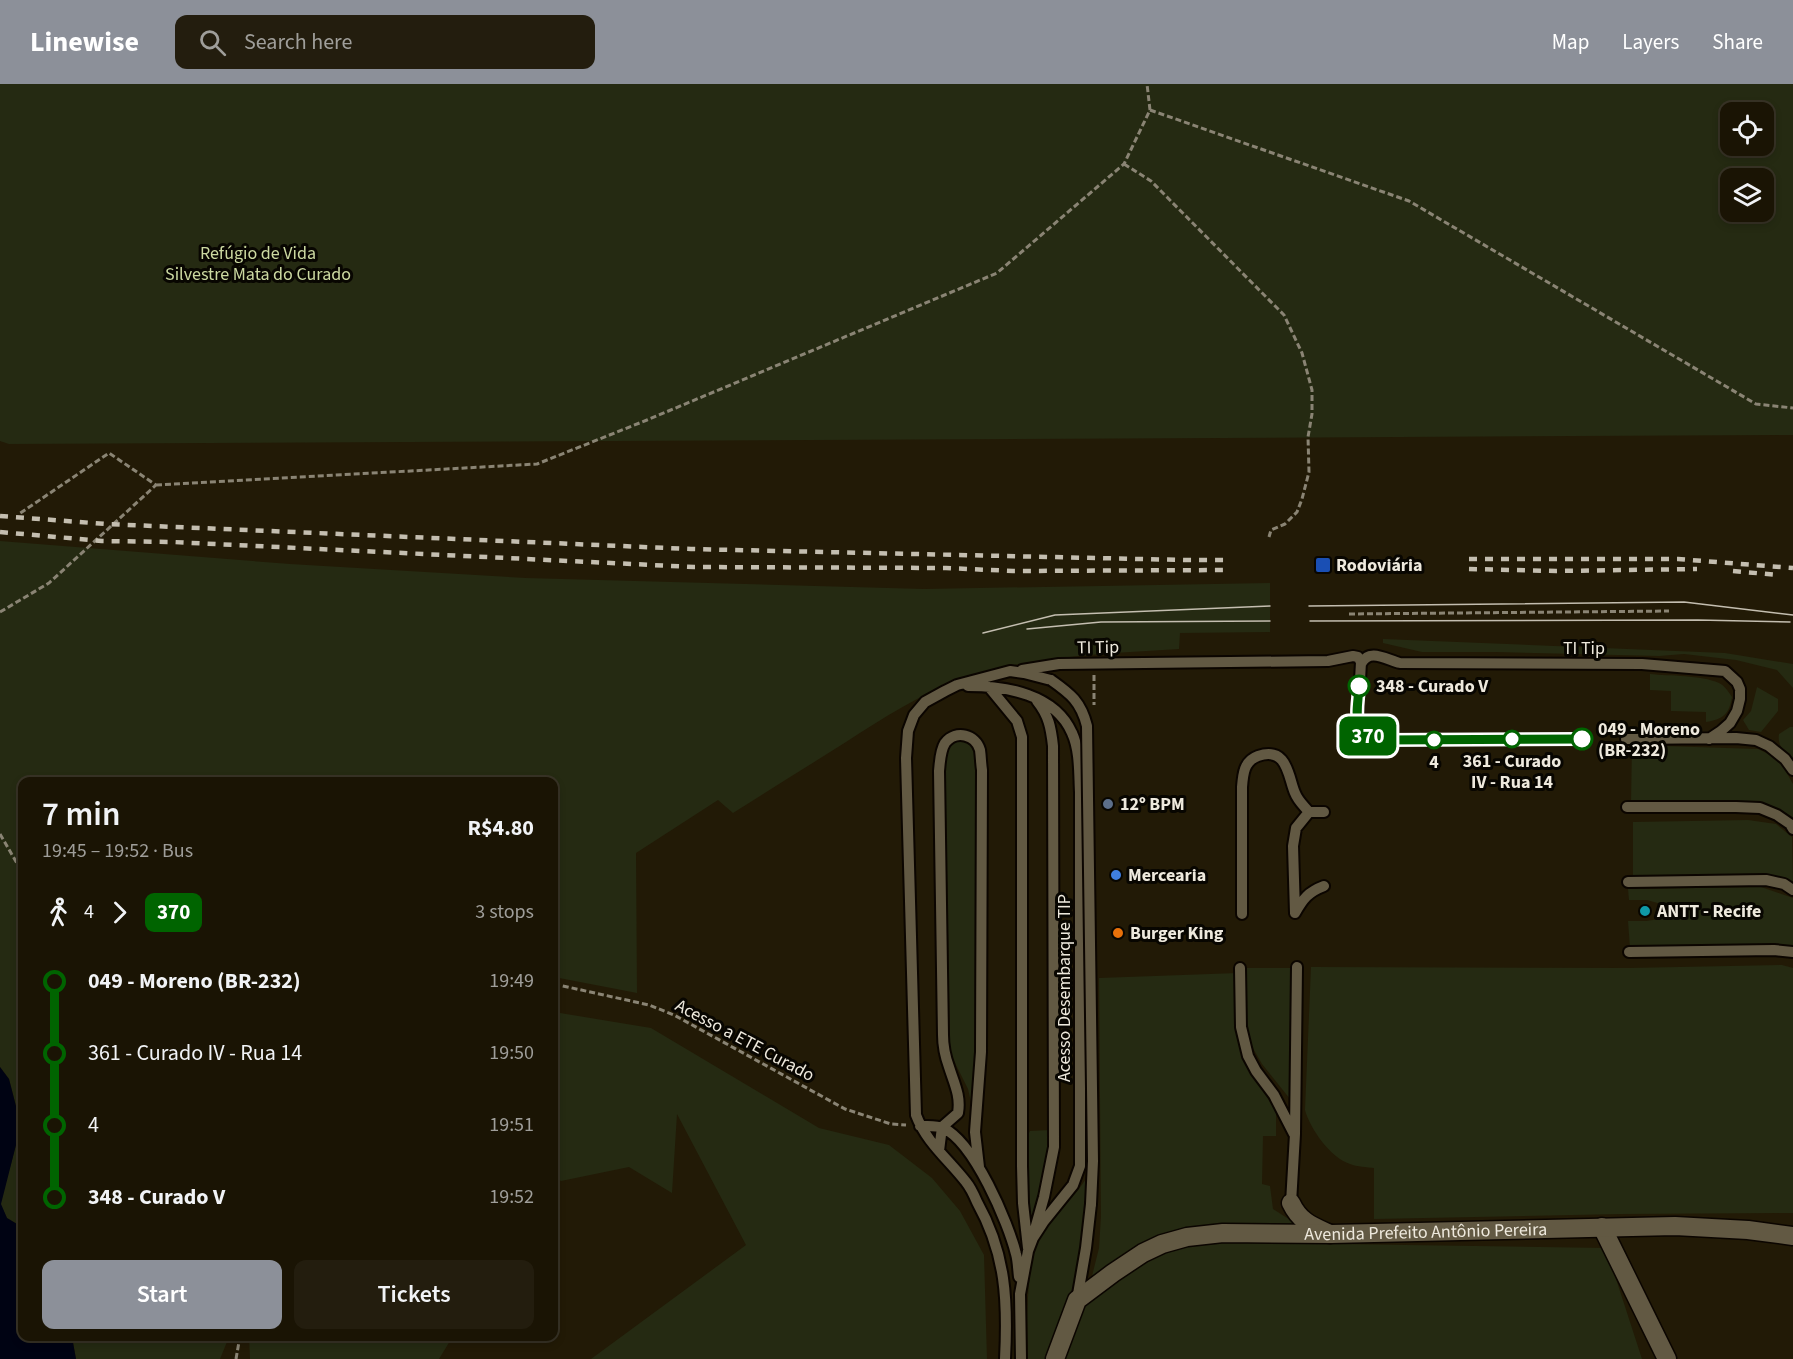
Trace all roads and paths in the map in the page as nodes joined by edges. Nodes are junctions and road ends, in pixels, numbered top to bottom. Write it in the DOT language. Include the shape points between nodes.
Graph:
graph roads {
  1 [pos="1147,84"];
  2 [pos="1150,110"];
  3 [pos="1124,164"];
  4 [pos="1793,408"];
  5 [pos="156,485"];
  6 [pos="19,514"];
  7 [pos="1269,537"];
  8 [pos="1669,611"];
  9 [pos="0,612"];
  10 [pos="1348,614"];
  11 [pos="1361,664"];
  12 [pos="1010,671"];
  13 [pos="1360,680"];
  14 [pos="957,685"];
  15 [pos="989,687"];
  16 [pos="1034,696"];
  17 [pos="1709,738"];
  18 [pos="1626,739"];
  19 [pos="1793,770"];
  20 [pos="1627,807"];
  21 [pos="1309,812"];
  22 [pos="1324,812"];
  23 [pos="1793,830"];
  24 [pos="0,834"];
  25 [pos="18,865"];
  26 [pos="1628,882"];
  27 [pos="1324,886"];
  28 [pos="1793,890"];
  29 [pos="1242,914"];
  30 [pos="1629,952"];
  31 [pos="1793,952"];
  32 [pos="1297,967"];
  33 [pos="1240,968"];
  34 [pos="558,985"];
  35 [pos="920,1126"];
  36 [pos="942,1127"];
  37 [pos="1295,1134"];
  38 [pos="939,1150"];
  39 [pos="979,1167"];
  40 [pos="1291,1203"];
  41 [pos="1602,1227"];
  42 [pos="1331,1234"];
  43 [pos="1792,1236"];
  44 [pos="1033,1238"];
  45 [pos="1028,1251"];
  46 [pos="1020,1294"];
  47 [pos="1077,1300"];
  48 [pos="239,1341"];
  49 [pos="237,1359"];
  50 [pos="1005,1359"];
  51 [pos="1022,1359"];
  52 [pos="1055,1359"];
  53 [pos="1667,1359"];
  1 -- 2 [label="path"];
  2 -- 3 [label="path"];
  2 -- 4 [label="path" via="1409,201 1756,404"];
  3 -- 5 [label="path" via="997,273 537,464"];
  3 -- 7 [label="path" via="1151,181 1284,315 1302,353 1312,390 1309,472 1297,512 1285,524 1271,530"];
  5 -- 6 [label="path" via="109,453"];
  5 -- 9 [label="path" via="49,583"];
  8 -- 10 [label="path"];
  11 -- 12 [label="lane, TI Tip" via="1359,658 1353,657 1328,661 1059,664"];
  11 -- 13 [label="lane"];
  11 -- 17 [label="lane, TI Tip" via="1372,655 1400,663 1642,664 1725,671 1737,682 1740,699 1730,723"];
  12 -- 14 [label="lane, TI Tip"];
  12 -- 47 [label="lane, bridge" via="1051,680 1067,691 1080,706 1087,726 1093,1161"];
  14 -- 15 [label="lane, Acesso Desembarque TIP"];
  14 -- 35 [label="lane, TI Tip" via="925,702 908,731 915,1102"];
  15 -- 16 [label="lane, Acesso Desembarque TIP"];
  15 -- 45 [label="lane" via="1017,721 1022,737 1023,1194"];
  16 -- 44 [label="lane" via="1050,723 1053,746 1054,1147"];
  16 -- 44 [label="lane, Acesso Desembarque TIP" via="1064,718 1073,734 1077,755 1081,1154 1073,1185"];
  17 -- 18 [label="lane"];
  17 -- 19 [label="lane" via="1756,740 1769,746"];
  20 -- 23 [label="lane" via="1760,808 1777,814"];
  21 -- 22 [label="lane"];
  21 -- 27 [label="lane" via="1296,828 1293,846 1295,913 1303,898"];
  21 -- 29 [label="lane" via="1294,792 1288,769 1279,758 1257,756 1247,764 1242,787"];
  24 -- 25 [label="path"];
  26 -- 28 [label="lane" via="1766,880"];
  30 -- 31 [label="lane"];
  32 -- 37 [label="lane"];
  33 -- 37 [label="lane" via="1241,1027 1248,1056"];
  34 -- 35 [label="path, Acesso a ETE Curado" via="674,1015 845,1109 891,1124"];
  35 -- 36 [label="lane"];
  35 -- 38 [label="lane"];
  36 -- 38 [label="lane"];
  36 -- 39 [label="lane"];
  36 -- 39 [label="lane" via="958,1113 960,1104 943,1035 939,771 945,743 963,735 973,739 980,749 982,770 981,1052 975,1132"];
  37 -- 40 [label="lane"];
  38 -- 50 [label="lane" via="968,1184 996,1241 1005,1292"];
  39 -- 46 [label="lane" via="1017,1256"];
  40 -- 42 [label="street" via="1296,1215"];
  41 -- 42 [label="street, Avenida Prefeito Antônio Pereira"];
  41 -- 43 [label="street, Avenida Prefeito Antônio Pereira" via="1675,1226"];
  41 -- 53 [label="street"];
  42 -- 47 [label="street, Avenida Prefeito Antônio Pereira" via="1223,1233 1187,1237 1143,1253"];
  44 -- 45 [label="lane, Acesso Desembarque TIP"];
  45 -- 46 [label="lane, Acesso Desembarque TIP"];
  46 -- 51 [label="lane, Acesso Desembarque TIP"];
  47 -- 52 [label="street"];
  48 -- 49 [label="path"];
}
